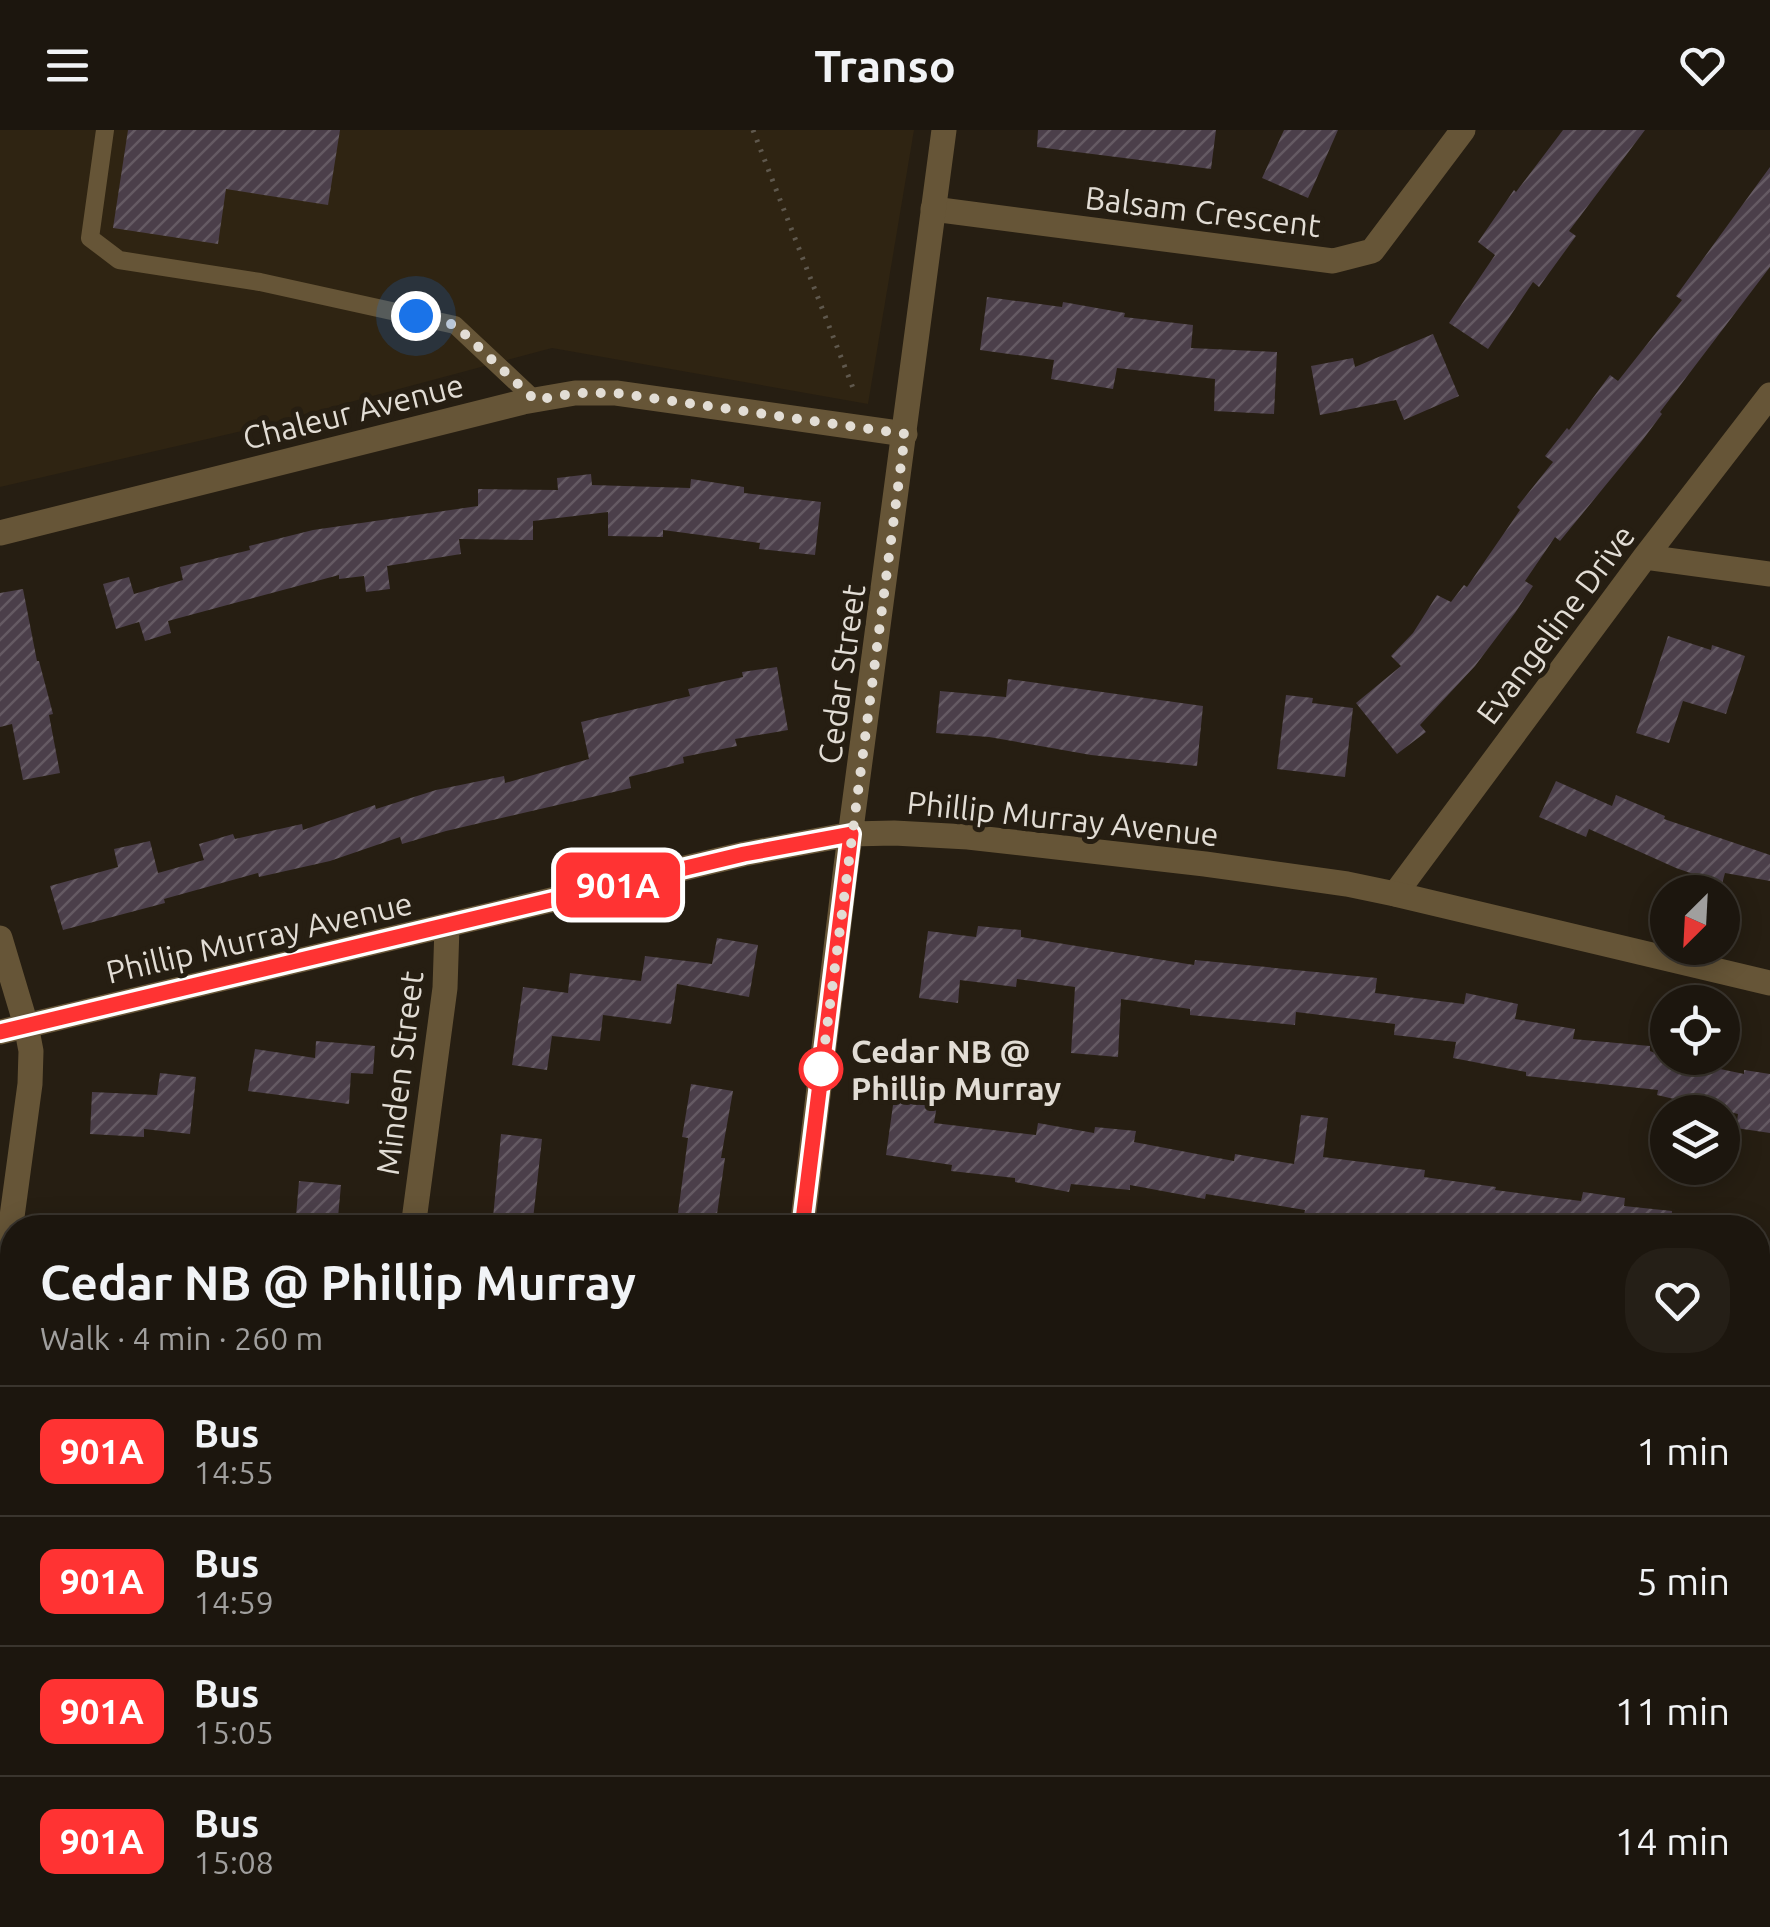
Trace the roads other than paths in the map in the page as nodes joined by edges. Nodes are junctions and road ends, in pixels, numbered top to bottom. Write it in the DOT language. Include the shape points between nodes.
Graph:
graph roads {
  1 [pos="105,130"];
  2 [pos="944,130"];
  3 [pos="1463,130"];
  4 [pos="934,209"];
  5 [pos="1770,395"];
  6 [pos="535,400"];
  7 [pos="905,434"];
  8 [pos="0,534"];
  9 [pos="1645,557"];
  10 [pos="1770,574"];
  11 [pos="851,834"];
  12 [pos="1395,894"];
  13 [pos="446,926"];
  14 [pos="0,938"];
  15 [pos="1770,984"];
  16 [pos="26,1025"];
  17 [pos="0,1032"];
  18 [pos="12,1215"];
  19 [pos="415,1215"];
  20 [pos="804,1215"];
  1 -- 6 [label="lane" via="90,238 119,260 260,282 455,325"];
  2 -- 4 [label="street, Cedar Street"];
  3 -- 4 [label="street, Balsam Crescent" via="1372,251 1333,261"];
  4 -- 7 [label="street, Cedar Street"];
  5 -- 9 [label="street, Evangeline Drive"];
  6 -- 7 [label="street, Chaleur Avenue" via="616,393"];
  6 -- 8 [label="street, Chaleur Avenue"];
  7 -- 11 [label="street, Cedar Street"];
  9 -- 10 [label="street"];
  9 -- 12 [label="street, Evangeline Drive"];
  11 -- 12 [label="street, Phillip Murray Avenue" via="968,837"];
  11 -- 13 [label="street, Phillip Murray Avenue"];
  11 -- 20 [label="street, Cedar Street"];
  12 -- 15 [label="street, Phillip Murray Avenue"];
  13 -- 16 [label="street, Phillip Murray Avenue"];
  13 -- 19 [label="street, Minden Street" via="445,988"];
  14 -- 16 [label="street"];
  16 -- 17 [label="street, Phillip Murray Avenue"];
  16 -- 18 [label="street" via="30,1084"];
}
